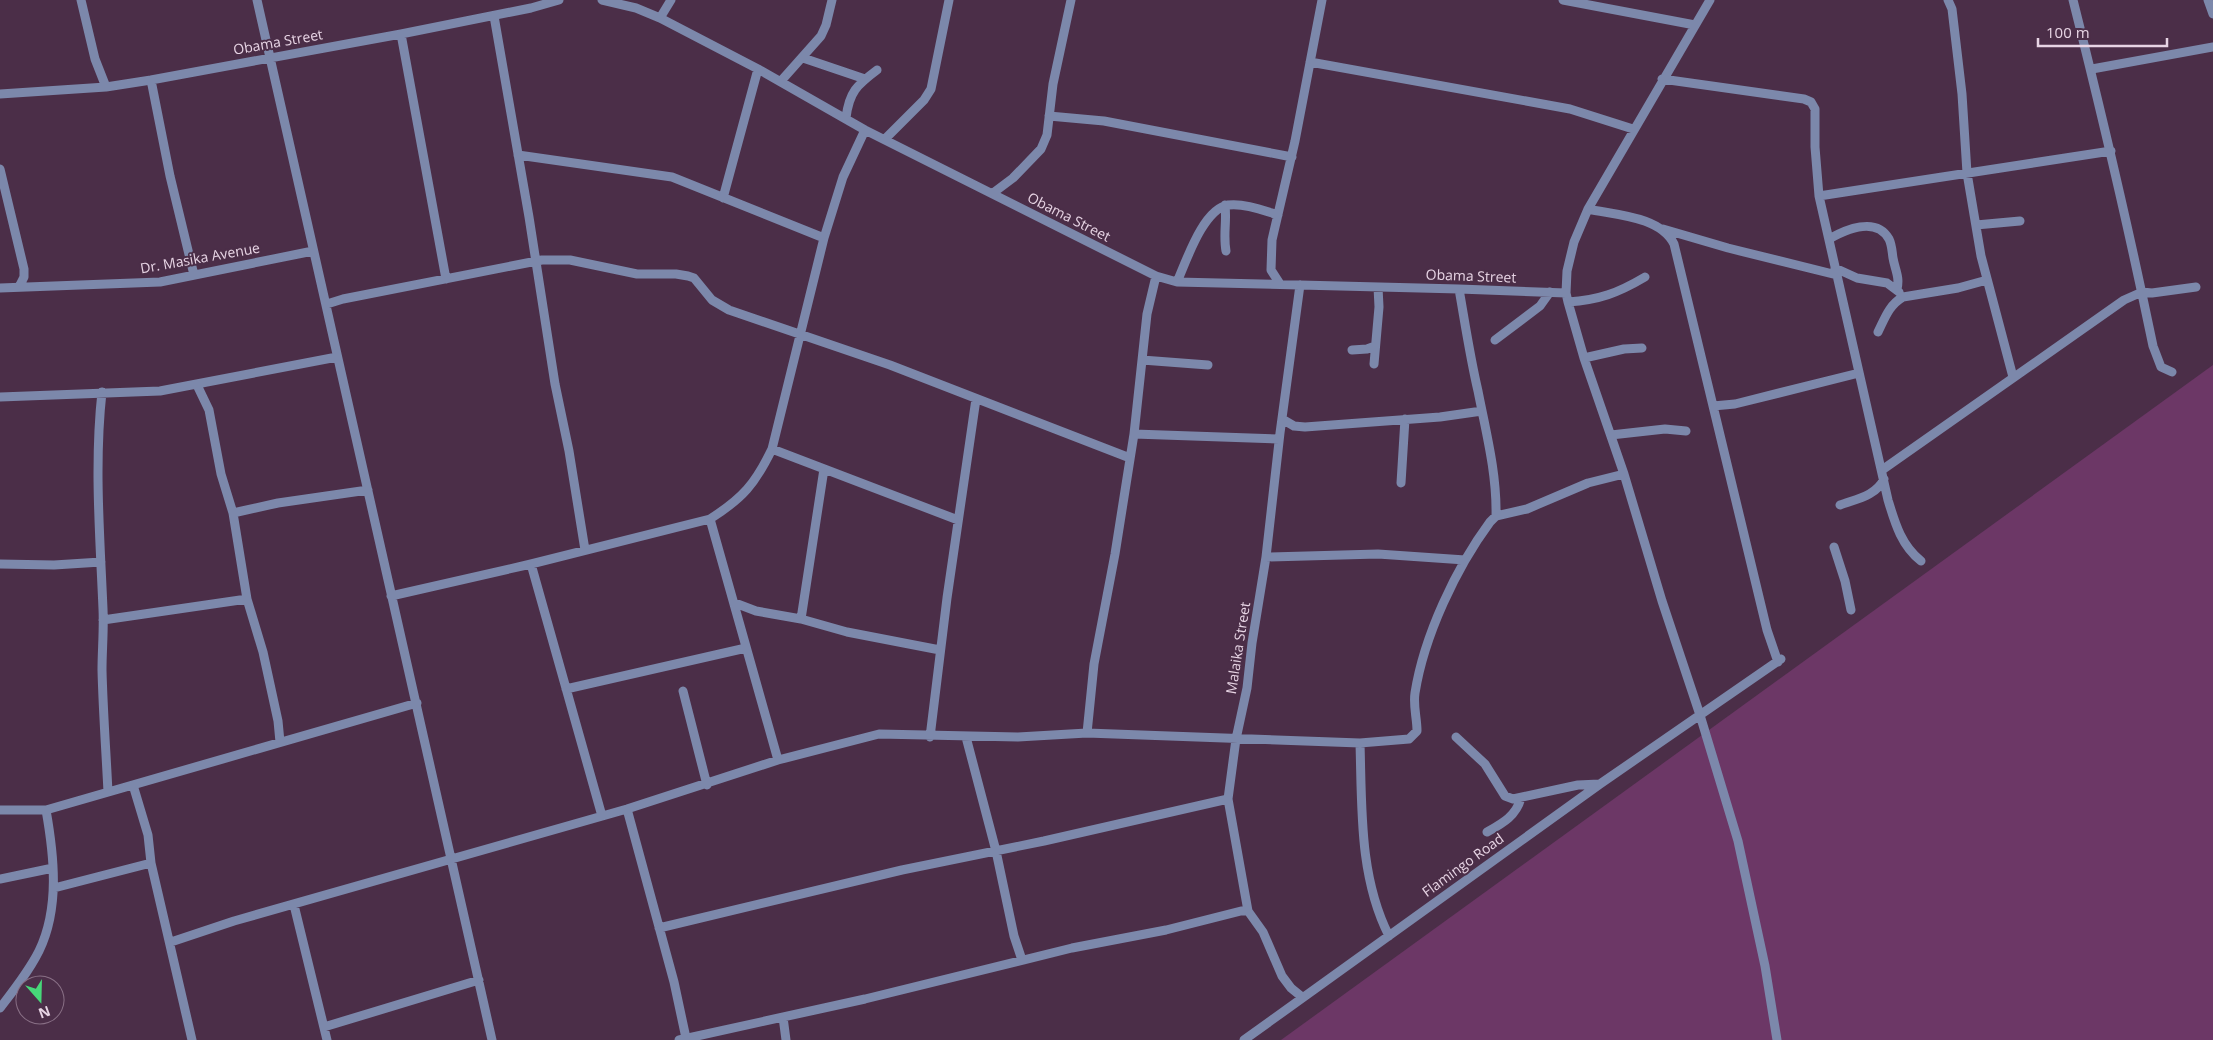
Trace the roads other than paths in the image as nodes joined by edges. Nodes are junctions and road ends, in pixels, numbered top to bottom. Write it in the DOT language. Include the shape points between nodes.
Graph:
graph roads {
  1 [pos="81,0"];
  2 [pos="257,0"];
  3 [pos="559,0"];
  4 [pos="602,0"];
  5 [pos="671,0"];
  6 [pos="832,0"];
  7 [pos="949,0"];
  8 [pos="1071,0"];
  9 [pos="1322,0"];
  10 [pos="1564,0"];
  11 [pos="1710,0"];
  12 [pos="1948,0"];
  13 [pos="2073,0"];
  14 [pos="2208,0"];
  15 [pos="2213,14"];
  16 [pos="494,16"];
  17 [pos="660,18"];
  18 [pos="1695,25"];
  19 [pos="401,34"];
  20 [pos="2213,47"];
  21 [pos="270,58"];
  22 [pos="803,58"];
  23 [pos="1310,62"];
  24 [pos="758,69"];
  25 [pos="2092,69"];
  26 [pos="877,70"];
  27 [pos="865,79"];
  28 [pos="1662,79"];
  29 [pos="151,80"];
  30 [pos="781,81"];
  31 [pos="106,87"];
  32 [pos="0,94"];
  33 [pos="1049,116"];
  34 [pos="846,118"];
  35 [pos="1633,129"];
  36 [pos="865,130"];
  37 [pos="886,140"];
  38 [pos="2111,151"];
  39 [pos="518,155"];
  40 [pos="1292,157"];
  41 [pos="0,169"];
  42 [pos="1967,173"];
  43 [pos="993,193"];
  44 [pos="1820,196"];
  45 [pos="3,198"];
  46 [pos="723,198"];
  47 [pos="1225,205"];
  48 [pos="1588,209"];
  49 [pos="1278,215"];
  50 [pos="2020,221"];
  51 [pos="1976,225"];
  52 [pos="1662,228"];
  53 [pos="824,238"];
  54 [pos="1829,239"];
  55 [pos="313,251"];
  56 [pos="1226,251"];
  57 [pos="535,261"];
  58 [pos="1270,270"];
  59 [pos="1836,271"];
  60 [pos="194,275"];
  61 [pos="1156,276"];
  62 [pos="1645,277"];
  63 [pos="446,279"];
  64 [pos="1987,280"];
  65 [pos="1177,282"];
  66 [pos="1259,284"];
  67 [pos="1280,284"];
  68 [pos="1300,285"];
  69 [pos="19,287"];
  70 [pos="1378,287"];
  71 [pos="2196,287"];
  72 [pos="0,288"];
  73 [pos="1458,289"];
  74 [pos="1897,289"];
  75 [pos="1550,292"];
  76 [pos="2142,292"];
  77 [pos="1903,297"];
  78 [pos="1567,298"];
  79 [pos="327,304"];
  80 [pos="1878,332"];
  81 [pos="799,333"];
  82 [pos="1495,340"];
  83 [pos="1375,346"];
  84 [pos="1642,348"];
  85 [pos="1352,350"];
  86 [pos="337,357"];
  87 [pos="1584,358"];
  88 [pos="1142,360"];
  89 [pos="1374,364"];
  90 [pos="1208,365"];
  91 [pos="2172,372"];
  92 [pos="1859,373"];
  93 [pos="2012,377"];
  94 [pos="197,385"];
  95 [pos="102,392"];
  96 [pos="0,397"];
  97 [pos="976,399"];
  98 [pos="1713,406"];
  99 [pos="1482,411"];
  100 [pos="1282,418"];
  101 [pos="1405,420"];
  102 [pos="1294,426"];
  103 [pos="1686,431"];
  104 [pos="1134,434"];
  105 [pos="1279,436"];
  106 [pos="1611,436"];
  107 [pos="772,449"];
  108 [pos="1130,458"];
  109 [pos="824,469"];
  110 [pos="1624,474"];
  111 [pos="1883,474"];
  112 [pos="1401,483"];
  113 [pos="368,490"];
  114 [pos="1840,505"];
  115 [pos="233,513"];
  116 [pos="1496,516"];
  117 [pos="710,519"];
  118 [pos="958,520"];
  119 [pos="1834,548"];
  120 [pos="585,550"];
  121 [pos="1266,557"];
  122 [pos="1465,560"];
  123 [pos="1921,560"];
  124 [pos="101,562"];
  125 [pos="0,564"];
  126 [pos="531,564"];
  127 [pos="392,596"];
  128 [pos="247,599"];
  129 [pos="735,603"];
  130 [pos="1850,610"];
  131 [pos="802,619"];
  132 [pos="104,620"];
  133 [pos="746,648"];
  134 [pos="940,650"];
  135 [pos="566,689"];
  136 [pos="683,691"];
  137 [pos="417,703"];
  138 [pos="1700,715"];
  139 [pos="1087,733"];
  140 [pos="930,737"];
  141 [pos="966,737"];
  142 [pos="1456,737"];
  143 [pos="1236,739"];
  144 [pos="280,742"];
  145 [pos="1360,742"];
  146 [pos="778,760"];
  147 [pos="707,784"];
  148 [pos="1600,784"];
  149 [pos="133,785"];
  150 [pos="108,792"];
  151 [pos="1521,798"];
  152 [pos="1228,800"];
  153 [pos="627,809"];
  154 [pos="0,810"];
  155 [pos="46,810"];
  156 [pos="602,816"];
  157 [pos="1487,832"];
  158 [pos="996,851"];
  159 [pos="452,860"];
  160 [pos="151,863"];
  161 [pos="53,868"];
  162 [pos="0,879"];
  163 [pos="54,888"];
  164 [pos="294,905"];
  165 [pos="1248,911"];
  166 [pos="659,928"];
  167 [pos="1389,936"];
  168 [pos="171,942"];
  169 [pos="1022,960"];
  170 [pos="479,980"];
  171 [pos="1302,997"];
  172 [pos="0,1008"];
  173 [pos="783,1017"];
  174 [pos="324,1027"];
  175 [pos="701,1038"];
  176 [pos="682,1039"];
  177 [pos="192,1040"];
  178 [pos="327,1040"];
  179 [pos="492,1040"];
  180 [pos="786,1040"];
  181 [pos="1244,1040"];
  182 [pos="1777,1040"];
  1 -- 31 [label="street" via="94,59"];
  2 -- 21 [label="street"];
  3 -- 16 [label="street, Obama Street"];
  4 -- 17 [label="street, Obama Street"];
  5 -- 17 [label="street"];
  6 -- 22 [label="street" via="821,36"];
  7 -- 37 [label="street" via="931,89"];
  8 -- 33 [label="street"];
  9 -- 23 [label="street"];
  10 -- 18 [label="street"];
  11 -- 18 [label="street"];
  12 -- 42 [label="street" via="1955,32"];
  13 -- 25 [label="street"];
  14 -- 15 [label="street"];
  16 -- 19 [label="street, Obama Street"];
  16 -- 39 [label="street"];
  17 -- 24 [label="street, Obama Street"];
  18 -- 28 [label="street"];
  19 -- 21 [label="street, Obama Street"];
  19 -- 63 [label="street"];
  20 -- 25 [label="street"];
  21 -- 29 [label="street, Obama Street"];
  21 -- 55 [label="street"];
  22 -- 27 [label="street"];
  22 -- 30 [label="street"];
  23 -- 35 [label="street" via="1570,109"];
  23 -- 40 [label="street"];
  24 -- 30 [label="street, Obama Street"];
  24 -- 46 [label="street"];
  25 -- 38 [label="street"];
  26 -- 27 [label="street"];
  27 -- 34 [label="street" via="852,94"];
  28 -- 35 [label="street"];
  28 -- 44 [label="street" via="1810,102 1814,109"];
  29 -- 31 [label="street, Obama Street"];
  29 -- 60 [label="street"];
  30 -- 34 [label="street, Obama Street"];
  31 -- 32 [label="street, Obama Street"];
  33 -- 40 [label="street" via="1104,120"];
  33 -- 43 [label="street" via="1041,149"];
  34 -- 36 [label="street, Obama Street"];
  35 -- 48 [label="street"];
  36 -- 37 [label="street, Obama Street"];
  36 -- 53 [label="street" via="842,178"];
  37 -- 43 [label="street, Obama Street"];
  38 -- 42 [label="street"];
  38 -- 76 [label="street"];
  39 -- 46 [label="street" via="672,177"];
  39 -- 57 [label="street"];
  40 -- 49 [label="street"];
  41 -- 45 [label="street"];
  42 -- 44 [label="street"];
  42 -- 51 [label="street"];
  43 -- 61 [label="street, Obama Street"];
  44 -- 54 [label="street"];
  45 -- 69 [label="street" via="24,269"];
  46 -- 53 [label="street"];
  47 -- 49 [label="street"];
  47 -- 56 [label="street"];
  47 -- 65 [label="street" via="1196,237"];
  48 -- 52 [label="street" via="1641,220"];
  48 -- 78 [label="street" via="1574,242 1567,271"];
  49 -- 58 [label="street"];
  50 -- 51 [label="street"];
  51 -- 64 [label="street"];
  52 -- 59 [label="street" via="1728,248"];
  52 -- 98 [label="street" via="1674,244"];
  53 -- 81 [label="street"];
  54 -- 59 [label="street"];
  54 -- 74 [label="street" via="1859,227 1884,233 1898,273"];
  55 -- 60 [label="street, Dr. Masika Avenue"];
  55 -- 79 [label="street"];
  57 -- 63 [label="street"];
  57 -- 81 [label="street" via="570,260 637,274 688,276 694,278 712,300 729,310"];
  57 -- 120 [label="street"];
  58 -- 66 [label="street"];
  58 -- 67 [label="street"];
  59 -- 74 [label="street" via="1887,283"];
  59 -- 92 [label="street"];
  60 -- 69 [label="street, Dr. Masika Avenue" via="160,282"];
  61 -- 65 [label="street, Obama Street"];
  61 -- 88 [label="street" via="1147,314"];
  62 -- 78 [label="street, Obama Street" via="1596,299"];
  63 -- 79 [label="street"];
  64 -- 77 [label="street"];
  64 -- 93 [label="street"];
  65 -- 66 [label="street, Obama Street"];
  66 -- 67 [label="street, Obama Street"];
  67 -- 68 [label="street, Obama Street"];
  68 -- 70 [label="street, Obama Street"];
  68 -- 100 [label="street, Malaika Street"];
  69 -- 72 [label="street, Dr. Masika Avenue"];
  70 -- 73 [label="street, Obama Street"];
  70 -- 83 [label="street"];
  71 -- 76 [label="street" via="2152,294"];
  73 -- 75 [label="street, Obama Street"];
  73 -- 99 [label="street"];
  74 -- 77 [label="street"];
  75 -- 78 [label="street, Obama Street"];
  75 -- 82 [label="street" via="1535,311"];
  76 -- 91 [label="street" via="2156,356 2161,367"];
  76 -- 93 [label="street" via="2104,312"];
  77 -- 80 [label="street" via="1889,309"];
  78 -- 87 [label="street"];
  79 -- 86 [label="street"];
  81 -- 97 [label="street"];
  81 -- 107 [label="street"];
  83 -- 85 [label="street"];
  83 -- 89 [label="street"];
  84 -- 87 [label="street"];
  86 -- 94 [label="street"];
  86 -- 113 [label="street"];
  87 -- 106 [label="street"];
  88 -- 90 [label="street"];
  88 -- 104 [label="street"];
  92 -- 98 [label="street" via="1736,404"];
  92 -- 111 [label="street"];
  93 -- 111 [label="street"];
  94 -- 95 [label="street"];
  94 -- 115 [label="street" via="209,410 221,474"];
  95 -- 96 [label="street"];
  95 -- 124 [label="street" via="99,421"];
  97 -- 108 [label="street"];
  97 -- 118 [label="street"];
  98 -- 138 [label="street, Flamingo Road" via="1767,630 1780,660"];
  99 -- 101 [label="street"];
  99 -- 116 [label="street" via="1488,435"];
  100 -- 102 [label="street"];
  100 -- 105 [label="street, Malaika Street"];
  101 -- 102 [label="street"];
  101 -- 112 [label="street"];
  102 -- 105 [label="street"];
  103 -- 106 [label="street" via="1665,429"];
  104 -- 105 [label="street"];
  104 -- 108 [label="street"];
  105 -- 121 [label="street, Malaika Street"];
  106 -- 110 [label="street"];
  107 -- 109 [label="street"];
  107 -- 117 [label="street" via="748,490"];
  108 -- 139 [label="street" via="1094,664"];
  109 -- 118 [label="street"];
  109 -- 131 [label="street"];
  110 -- 116 [label="street" via="1588,483 1527,509"];
  110 -- 138 [label="street"];
  111 -- 114 [label="street" via="1879,488"];
  111 -- 123 [label="street" via="1898,530 1910,553"];
  113 -- 115 [label="street"];
  113 -- 127 [label="street"];
  115 -- 128 [label="street"];
  116 -- 122 [label="street"];
  117 -- 120 [label="street"];
  117 -- 129 [label="street"];
  118 -- 134 [label="street"];
  119 -- 130 [label="street"];
  120 -- 126 [label="street"];
  121 -- 122 [label="street" via="1378,554"];
  121 -- 143 [label="street, Malaika Street" via="1247,688"];
  122 -- 145 [label="street" via="1434,624 1422,664 1415,694 1417,731 1409,739"];
  124 -- 125 [label="street"];
  124 -- 132 [label="street"];
  126 -- 127 [label="street"];
  126 -- 135 [label="street"];
  127 -- 137 [label="street"];
  128 -- 132 [label="street"];
  128 -- 144 [label="street" via="263,652"];
  129 -- 131 [label="street" via="756,611"];
  129 -- 133 [label="street"];
  131 -- 134 [label="street" via="847,632"];
  132 -- 150 [label="street" via="102,699"];
  133 -- 135 [label="street"];
  133 -- 146 [label="street"];
  134 -- 140 [label="street"];
  135 -- 156 [label="street"];
  136 -- 147 [label="street"];
  137 -- 144 [label="street"];
  137 -- 159 [label="street"];
  138 -- 148 [label="street, Flamingo Road"];
  138 -- 182 [label="street" via="1738,841"];
  139 -- 141 [label="street"];
  139 -- 143 [label="street"];
  140 -- 141 [label="street"];
  140 -- 146 [label="street" via="879,734"];
  141 -- 158 [label="street"];
  142 -- 151 [label="street" via="1485,764 1506,796"];
  143 -- 145 [label="street"];
  143 -- 152 [label="street, Malaika Street"];
  144 -- 149 [label="street"];
  145 -- 167 [label="street" via="1364,850 1376,906"];
  146 -- 147 [label="street"];
  147 -- 153 [label="street"];
  148 -- 151 [label="street" via="1578,785"];
  148 -- 167 [label="street, Flamingo Road"];
  149 -- 150 [label="street"];
  149 -- 160 [label="street" via="148,836"];
  150 -- 155 [label="street"];
  151 -- 157 [label="street" via="1509,819"];
  152 -- 158 [label="street"];
  152 -- 165 [label="street, Malaika Street"];
  153 -- 156 [label="street"];
  153 -- 166 [label="street"];
  154 -- 155 [label="street"];
  155 -- 161 [label="street"];
  156 -- 159 [label="street"];
  158 -- 166 [label="street"];
  158 -- 169 [label="street"];
  159 -- 164 [label="street"];
  159 -- 170 [label="street"];
  160 -- 163 [label="street"];
  160 -- 168 [label="street"];
  161 -- 162 [label="street"];
  161 -- 163 [label="street"];
  163 -- 172 [label="street" via="49,922 39,950"];
  164 -- 168 [label="street"];
  164 -- 174 [label="street"];
  165 -- 169 [label="street"];
  165 -- 171 [label="street, Malaika Street" via="1263,932 1282,976"];
  166 -- 176 [label="street" via="674,982"];
  167 -- 171 [label="street, Flamingo Road"];
  168 -- 177 [label="street"];
  169 -- 173 [label="street"];
  170 -- 174 [label="street"];
  170 -- 179 [label="street"];
  171 -- 181 [label="street, Flamingo Road"];
  173 -- 175 [label="street"];
  173 -- 180 [label="street"];
  174 -- 178 [label="street"];
  175 -- 176 [label="street"];
}
